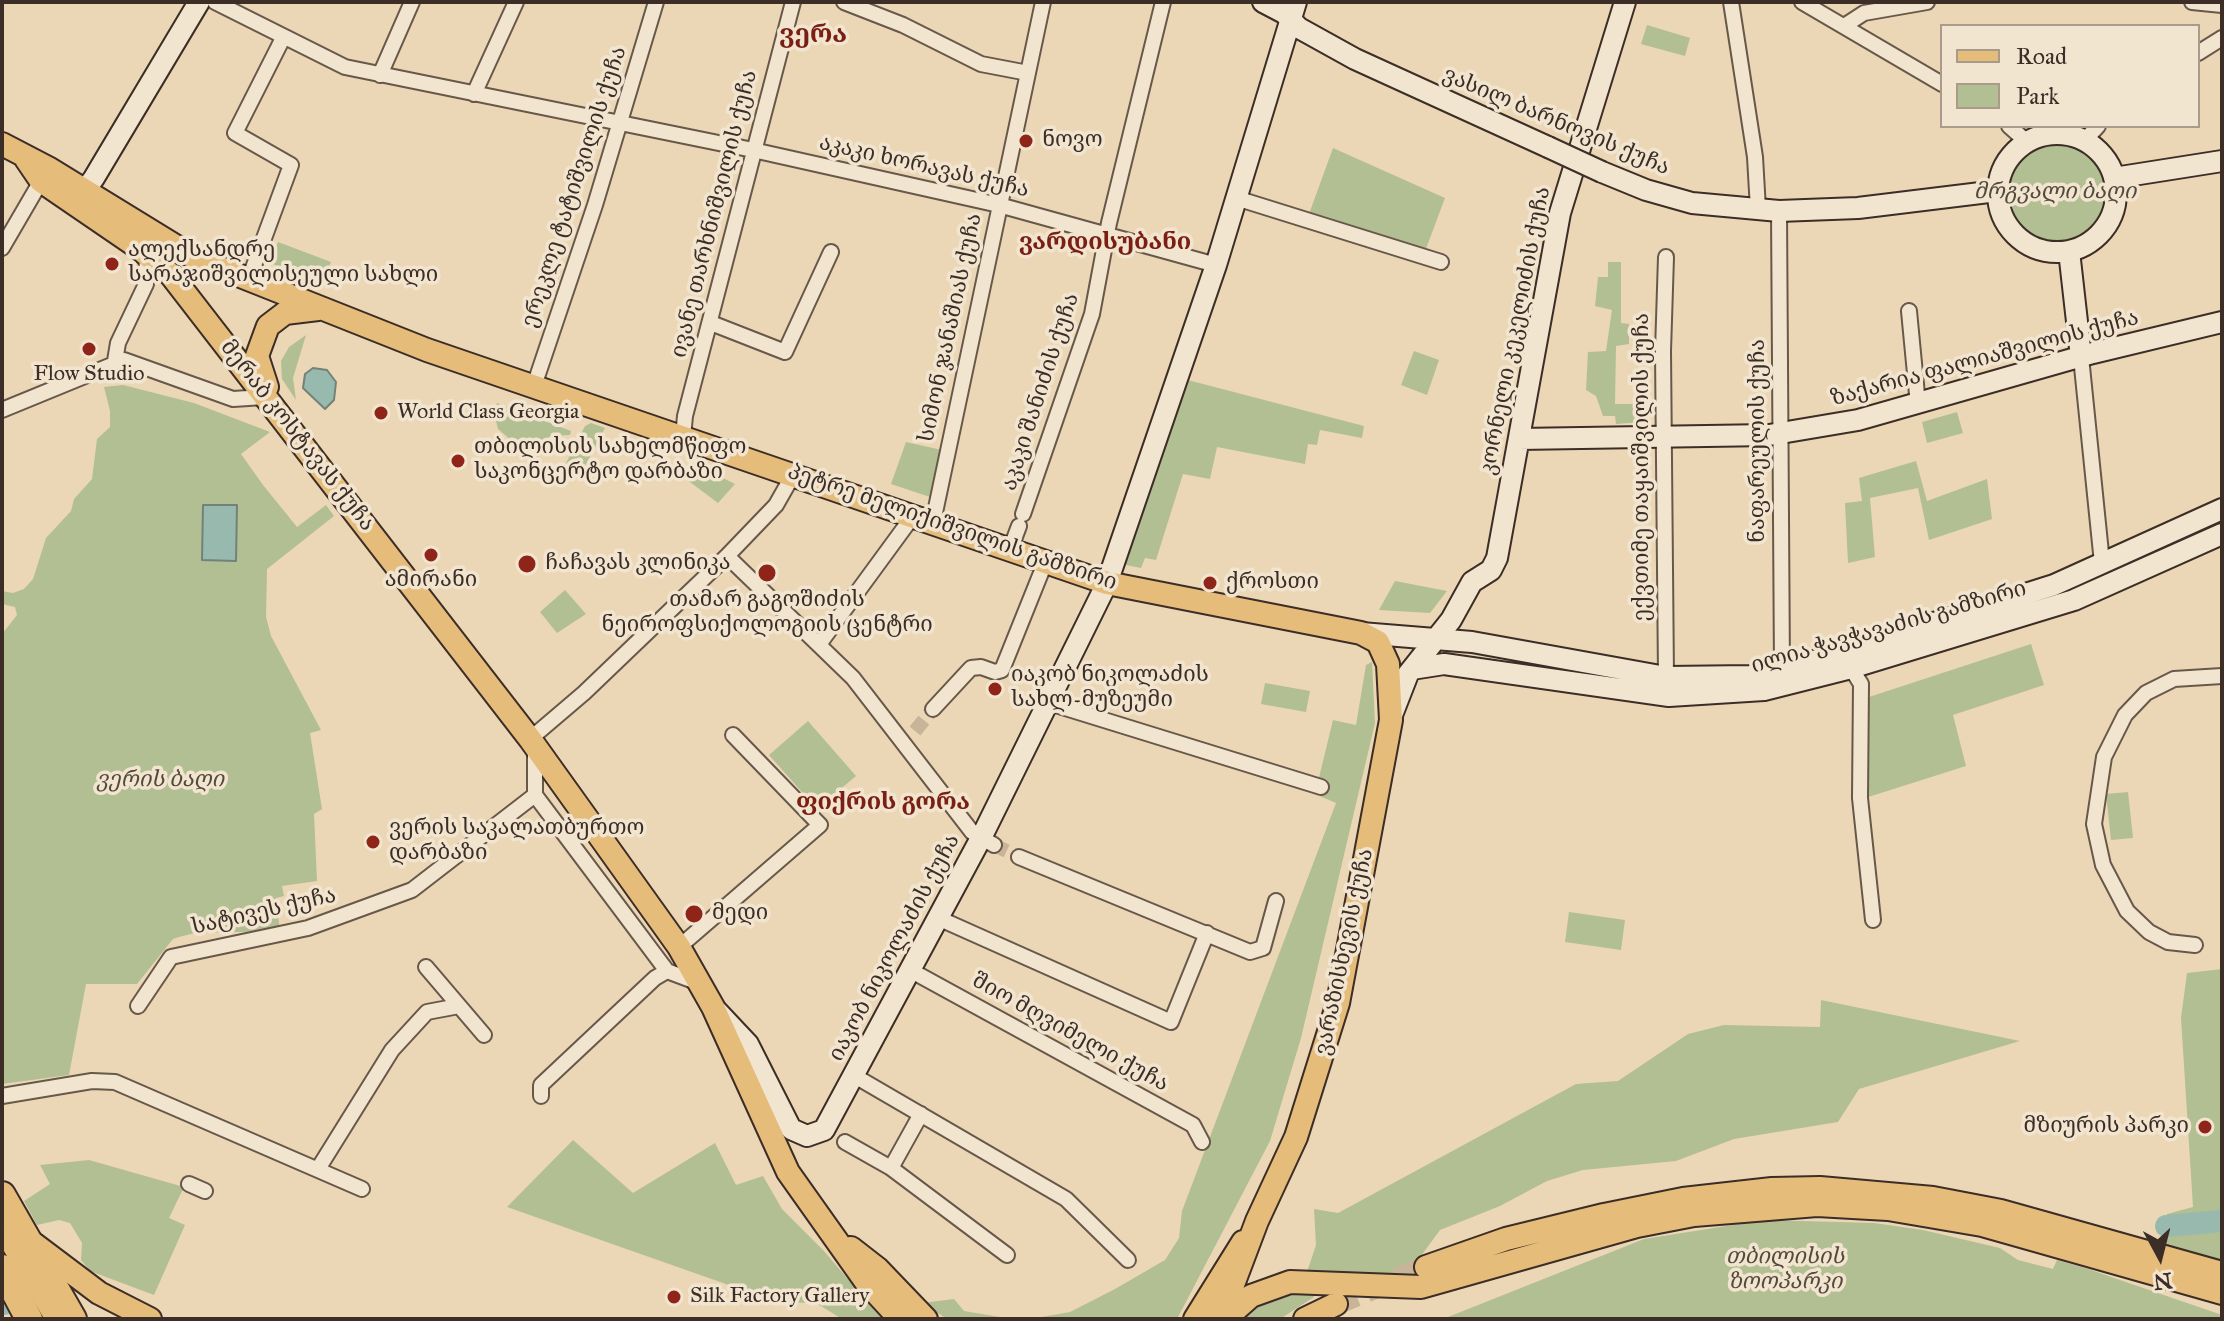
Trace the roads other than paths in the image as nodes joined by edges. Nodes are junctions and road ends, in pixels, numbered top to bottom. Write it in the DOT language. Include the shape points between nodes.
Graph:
graph roads {
  1 [pos="199,2"];
  2 [pos="215,2"];
  3 [pos="412,2"];
  4 [pos="516,2"];
  5 [pos="656,2"];
  6 [pos="793,2"];
  7 [pos="844,2"];
  8 [pos="1043,2"];
  9 [pos="1163,2"];
  10 [pos="1263,2"];
  11 [pos="1625,2"];
  12 [pos="1731,2"];
  13 [pos="1802,2"];
  14 [pos="1927,2"];
  15 [pos="2192,2"];
  16 [pos="2222,5"];
  17 [pos="1293,12"];
  18 [pos="1844,26"];
  19 [pos="283,38"];
  20 [pos="2222,38"];
  21 [pos="2200,52"];
  22 [pos="1028,73"];
  23 [pos="380,75"];
  24 [pos="1940,83"];
  25 [pos="474,94"];
  26 [pos="620,123"];
  27 [pos="2011,128"];
  28 [pos="2091,133"];
  29 [pos="2027,142"];
  30 [pos="2,144"];
  31 [pos="753,150"];
  32 [pos="26,159"];
  33 [pos="2222,161"];
  34 [pos="2114,178"];
  35 [pos="41,181"];
  36 [pos="85,191"];
  37 [pos="1997,191"];
  38 [pos="1236,198"];
  39 [pos="63,199"];
  40 [pos="999,205"];
  41 [pos="1769,210"];
  42 [pos="1109,234"];
  43 [pos="167,243"];
  44 [pos="2,248"];
  45 [pos="2069,251"];
  46 [pos="831,252"];
  47 [pos="147,254"];
  48 [pos="1666,257"];
  49 [pos="1441,262"];
  50 [pos="1216,265"];
  51 [pos="249,279"];
  52 [pos="321,309"];
  53 [pos="1909,311"];
  54 [pos="2222,322"];
  55 [pos="711,323"];
  56 [pos="2081,357"];
  57 [pos="115,361"];
  58 [pos="534,386"];
  59 [pos="264,397"];
  60 [pos="1918,405"];
  61 [pos="2,410"];
  62 [pos="283,421"];
  63 [pos="1781,433"];
  64 [pos="683,437"];
  65 [pos="1665,438"];
  66 [pos="1519,439"];
  67 [pos="793,475"];
  68 [pos="2222,509"];
  69 [pos="923,519"];
  70 [pos="2222,534"];
  71 [pos="1010,550"];
  72 [pos="727,556"];
  73 [pos="1045,563"];
  74 [pos="2102,563"];
  75 [pos="1107,583"];
  76 [pos="1451,620"];
  77 [pos="1361,633"];
  78 [pos="820,643"];
  79 [pos="1433,645"];
  80 [pos="1412,669"];
  81 [pos="1782,670"];
  82 [pos="1861,672"];
  83 [pos="2222,676"];
  84 [pos="1666,677"];
  85 [pos="1049,703"];
  86 [pos="933,709"];
  87 [pos="1391,720"];
  88 [pos="733,735"];
  89 [pos="533,742"];
  90 [pos="1321,787"];
  91 [pos="535,795"];
  92 [pos="988,841"];
  93 [pos="1019,857"];
  94 [pos="1276,901"];
  95 [pos="938,918"];
  96 [pos="1873,920"];
  97 [pos="1207,933"];
  98 [pos="2195,945"];
  99 [pos="679,947"];
  100 [pos="426,967"];
  101 [pos="910,970"];
  102 [pos="667,971"];
  103 [pos="701,984"];
  104 [pos="138,1006"];
  105 [pos="459,1006"];
  106 [pos="484,1035"];
  107 [pos="740,1046"];
  108 [pos="853,1075"];
  109 [pos="2,1096"];
  110 [pos="541,1096"];
  111 [pos="921,1114"];
  112 [pos="845,1142"];
  113 [pos="1202,1142"];
  114 [pos="891,1168"];
  115 [pos="318,1169"];
  116 [pos="189,1184"];
  117 [pos="362,1189"];
  118 [pos="205,1191"];
  119 [pos="2,1195"];
  120 [pos="1257,1221"];
  121 [pos="2,1226"];
  122 [pos="834,1235"];
  123 [pos="32,1242"];
  124 [pos="1007,1255"];
  125 [pos="1128,1260"];
  126 [pos="1426,1267"];
  127 [pos="2,1268"];
  128 [pos="2222,1273"];
  129 [pos="2222,1293"];
  130 [pos="1336,1304"];
  131 [pos="29,1319"];
  132 [pos="57,1319"];
  133 [pos="73,1319"];
  134 [pos="150,1319"];
  135 [pos="900,1319"];
  136 [pos="926,1319"];
  137 [pos="1195,1319"];
  138 [pos="1222,1319"];
  139 [pos="1305,1319"];
  1 -- 36 [label="street"];
  2 -- 19 [label="street, აკაკი ხორავას ქუჩა"];
  3 -- 23 [label="street"];
  4 -- 25 [label="street"];
  5 -- 26 [label="street, ერეკლე ტატიშვილის ქუჩა"];
  6 -- 31 [label="street, ივანე თარხნიშვილის ქუჩა"];
  7 -- 22 [label="street" via="981,64"];
  8 -- 22 [label="street, სიმონ ჯანაშიას ქუჩა"];
  9 -- 42 [label="street, აკაკი შანიძის ქუჩა"];
  10 -- 17 [label="street, ვასილ ბარნოვის ქუჩა"];
  11 -- 66 [label="street, კორნელი კეკელიძის ქუჩა" via="1564,198"];
  12 -- 41 [label="street, ნაფარეულის ქუჩა" via="1755,157"];
  13 -- 18 [label="street"];
  14 -- 18 [label="street" via="1864,13"];
  15 -- 16 [label="street"];
  17 -- 38 [label="street, იაკობ ნიკოლაძის ქუჩა"];
  17 -- 41 [label="street, ვასილ ბარნოვის ქუჩა, bridge" via="1355,59 1602,172 1692,203"];
  18 -- 24 [label="street"];
  19 -- 23 [label="street, აკაკი ხორავას ქუჩა" via="345,67"];
  19 -- 51 [label="street" via="235,133 291,165"];
  20 -- 21 [label="street"];
  22 -- 40 [label="street, სიმონ ჯანაშიას ქუჩა"];
  23 -- 25 [label="street, აკაკი ხორავას ქუჩა"];
  25 -- 26 [label="street, აკაკი ხორავას ქუჩა"];
  26 -- 31 [label="street, აკაკი ხორავას ქუჩა"];
  26 -- 58 [label="street, ერეკლე ტატიშვილის ქუჩა"];
  27 -- 29 [label="street"];
  28 -- 29 [label="street" via="2052,134"];
  28 -- 34 [label="street"];
  29 -- 37 [label="street" via="2005,164"];
  30 -- 32 [label="main road, მერაბ კოსტავას ქუჩა"];
  31 -- 40 [label="street, აკაკი ხორავას ქუჩა"];
  31 -- 55 [label="street, ივანე თარხნიშვილის ქუჩა"];
  32 -- 35 [label="main road, მერაბ კოსტავას ქუჩა"];
  32 -- 36 [label="main road, მერაბ კოსტავას ქუჩა"];
  33 -- 34 [label="street"];
  34 -- 45 [label="street" via="2115,202 2107,225 2090,242"];
  35 -- 39 [label="main road, მერაბ კოსტავას ქუჩა"];
  35 -- 44 [label="street"];
  36 -- 39 [label="street"];
  36 -- 43 [label="main road, მერაბ კოსტავას ქუჩა"];
  37 -- 41 [label="street, ვასილ ბარნოვის ქუჩა" via="1858,208"];
  37 -- 45 [label="street" via="2001,214 2021,240 2040,250"];
  38 -- 49 [label="street"];
  38 -- 50 [label="street, იაკობ ნიკოლაძის ქუჩა"];
  39 -- 47 [label="main road, მერაბ კოსტავას ქუჩა"];
  40 -- 42 [label="street, აკაკი ხორავას ქუჩა"];
  40 -- 69 [label="street, სიმონ ჯანაშიას ქუჩა"];
  41 -- 63 [label="street, ნაფარეულის ქუჩა"];
  42 -- 50 [label="street, აკაკი ხორავას ქუჩა"];
  42 -- 71 [label="street, აკაკი შანიძის ქუჩა" via="1092,314"];
  43 -- 51 [label="main road, პეტრე მელიქიშვილის გამზირი"];
  45 -- 56 [label="street"];
  46 -- 55 [label="street" via="785,352"];
  47 -- 57 [label="street" via="146,284"];
  47 -- 59 [label="main road, მერაბ კოსტავას ქუჩა" via="171,275"];
  48 -- 65 [label="street, ექვთიმე თაყაიშვილის ქუჩა"];
  50 -- 75 [label="street, იაკობ ნიკოლაძის ქუჩა"];
  51 -- 52 [label="main road, პეტრე მელიქიშვილის გამზირი"];
  52 -- 58 [label="main road, პეტრე მელიქიშვილის გამზირი"];
  52 -- 62 [label="main road" via="278,316 259,342 258,365"];
  53 -- 60 [label="street"];
  54 -- 56 [label="street, ზაქარია ფალიაშვილის ქუჩა"];
  55 -- 64 [label="street, ივანე თარხნიშვილის ქუჩა"];
  56 -- 60 [label="street, ზაქარია ფალიაშვილის ქუჩა"];
  56 -- 74 [label="street"];
  57 -- 59 [label="street" via="131,361 233,399"];
  57 -- 61 [label="street"];
  58 -- 64 [label="main road, პეტრე მელიქიშვილის გამზირი"];
  59 -- 62 [label="main road, მერაბ კოსტავას ქუჩა"];
  60 -- 63 [label="street, ზაქარია ფალიაშვილის ქუჩა"];
  62 -- 89 [label="main road, მერაბ კოსტავას ქუჩა"];
  63 -- 65 [label="street, ზაქარია ფალიაშვილის ქუჩა"];
  63 -- 81 [label="street, ნაფარეულის ქუჩა"];
  64 -- 67 [label="main road, პეტრე მელიქიშვილის გამზირი"];
  65 -- 66 [label="street, ზაქარია ფალიაშვილის ქუჩა"];
  65 -- 84 [label="street, ექვთიმე თაყაიშვილის ქუჩა"];
  66 -- 76 [label="street, კორნელი კეკელიძის ქუჩა" via="1497,558 1491,570 1472,582"];
  67 -- 69 [label="main road, პეტრე მელიქიშვილის გამზირი"];
  67 -- 72 [label="street" via="776,505"];
  68 -- 74 [label="street, ილია ჭავჭავაძის გამზირი"];
  69 -- 71 [label="main road, პეტრე მელიქიშვილის გამზირი"];
  69 -- 78 [label="street"];
  70 -- 82 [label="street, ილია ჭავჭავაძის გამზირი" via="2074,600"];
  71 -- 73 [label="main road, პეტრე მელიქიშვილის გამზირი"];
  72 -- 78 [label="street"];
  72 -- 89 [label="street"];
  73 -- 75 [label="main road, პეტრე მელიქიშვილის გამზირი"];
  73 -- 86 [label="street" via="1002,670 971,668"];
  74 -- 81 [label="street, ილია ჭავჭავაძის გამზირი" via="1946,622"];
  75 -- 77 [label="main road, პეტრე მელიქიშვილის გამზირი"];
  75 -- 85 [label="street, იაკობ ნიკოლაძის ქუჩა"];
  76 -- 77 [label="street"];
  76 -- 79 [label="street, კორნელი კეკელიძის ქუჩა"];
  77 -- 79 [label="street, პეტრე მელიქიშვილის გამზირი"];
  77 -- 87 [label="main road, ვარაზისხევის ქუჩა" via="1378,642 1385,654"];
  78 -- 92 [label="street" via="910,737 963,820"];
  79 -- 80 [label="street, ვარაზისხევის ქუჩა"];
  79 -- 84 [label="street, ილია ჭავჭავაძის გამზირი" via="1565,657"];
  80 -- 82 [label="street, ილია ჭავჭავაძის გამზირი" via="1444,664 1690,697"];
  80 -- 87 [label="street, ვარაზისხევის ქუჩა"];
  81 -- 84 [label="street, ილია ჭავჭავაძის გამზირი"];
  82 -- 96 [label="street" via="1860,798"];
  83 -- 98 [label="street" via="2174,679 2146,693 2125,715 2104,757 2094,824 2103,865 2127,911 2168,942"];
  85 -- 90 [label="street"];
  85 -- 92 [label="street, იაკობ ნიკოლაძის ქუჩა"];
  87 -- 120 [label="main road, ვარაზისხევის ქუჩა" via="1338,1003 1296,1137"];
  88 -- 99 [label="street" via="820,825"];
  89 -- 91 [label="street"];
  89 -- 99 [label="main road, მერაბ კოსტავას ქუჩა"];
  91 -- 102 [label="street"];
  91 -- 104 [label="street, სატივეს ქუჩა" via="412,890 308,928 171,957"];
  92 -- 95 [label="street, იაკობ ნიკოლაძის ქუჩა"];
  93 -- 97 [label="street"];
  94 -- 97 [label="street" via="1263,948 1257,951"];
  95 -- 97 [label="street" via="1171,1022"];
  95 -- 101 [label="street, იაკობ ნიკოლაძის ქუჩა"];
  99 -- 103 [label="main road, მერაბ კოსტავას ქუჩა"];
  100 -- 105 [label="street"];
  101 -- 108 [label="street, იაკობ ნიკოლაძის ქუჩა"];
  101 -- 113 [label="street, შიო მღვიმელი ქუჩა" via="1193,1125"];
  102 -- 103 [label="street"];
  102 -- 110 [label="street" via="541,1085"];
  103 -- 107 [label="main road, მერაბ კოსტავას ქუჩა"];
  105 -- 106 [label="street"];
  105 -- 115 [label="street" via="427,1012 392,1050"];
  107 -- 108 [label="street, იაკობ ნიკოლაძის ქუჩა" via="801,1135 824,1130"];
  107 -- 122 [label="main road, მერაბ კოსტავას ქუჩა" via="788,1172"];
  108 -- 111 [label="street"];
  109 -- 115 [label="street" via="115,1082"];
  111 -- 114 [label="street"];
  111 -- 125 [label="street" via="1066,1199"];
  112 -- 114 [label="street"];
  114 -- 124 [label="street"];
  115 -- 117 [label="street"];
  116 -- 118 [label="street"];
  119 -- 123 [label="highway"];
  120 -- 137 [label="main road, ვარაზისხევის ქუჩა"];
  120 -- 138 [label="main road, ვარაზისხევის ქუჩა"];
  121 -- 132 [label="main road"];
  122 -- 135 [label="main road, მერაბ კოსტავას ქუჩა"];
  122 -- 136 [label="main road, მერაბ კოსტავას ქუჩა" via="878,1269"];
  123 -- 133 [label="highway"];
  123 -- 134 [label="main road" via="87,1286"];
  126 -- 128 [label="main road" via="1506,1239 1683,1199 1820,1188 1933,1198 2001,1211"];
  127 -- 131 [label="highway"];
  129 -- 138 [label="main road" via="1982,1225 1888,1209 1817,1205 1694,1215 1637,1226 1421,1287 1290,1282 1251,1296"];
  130 -- 139 [label="main road"];
}
